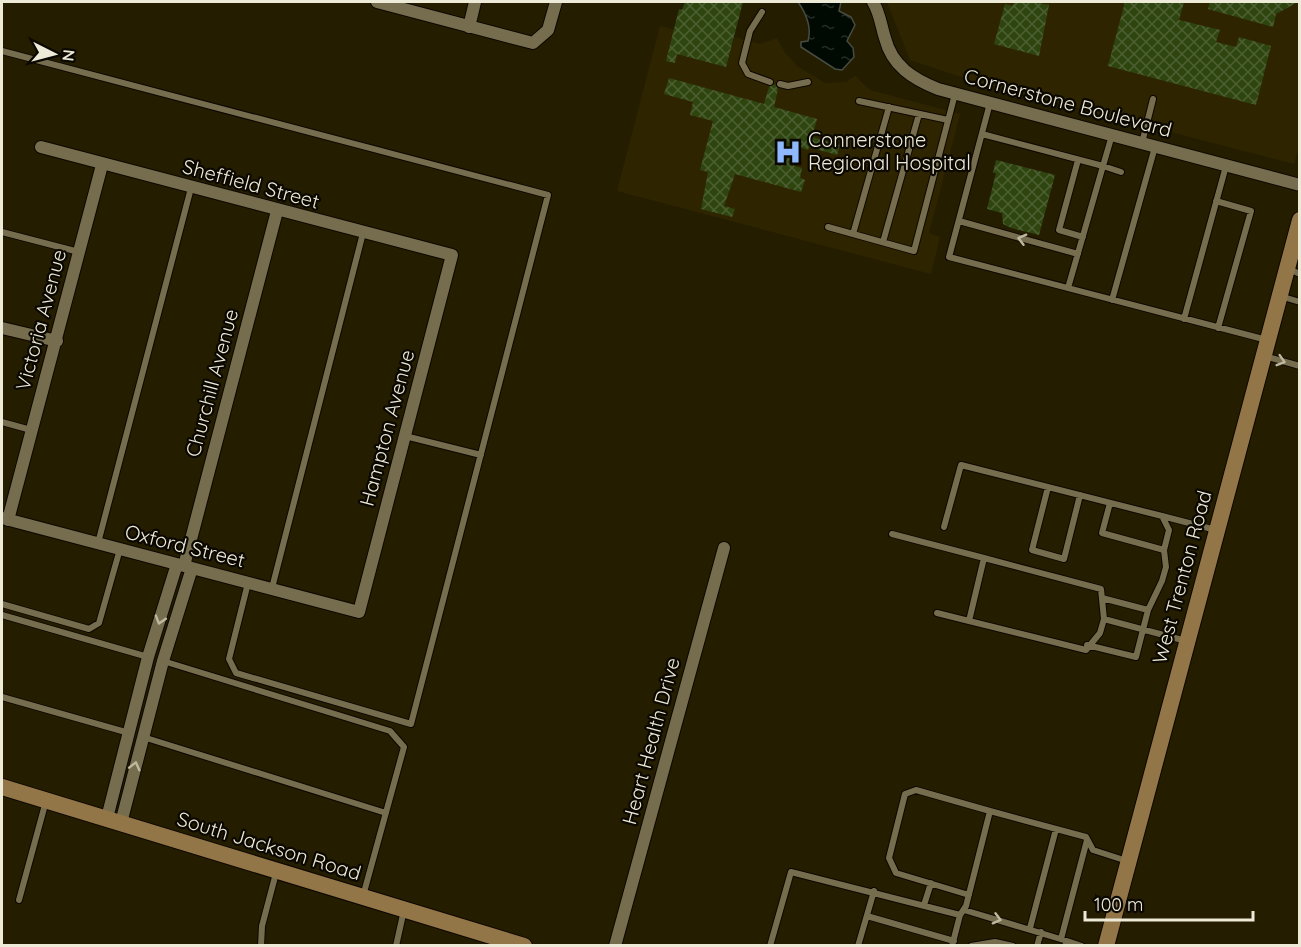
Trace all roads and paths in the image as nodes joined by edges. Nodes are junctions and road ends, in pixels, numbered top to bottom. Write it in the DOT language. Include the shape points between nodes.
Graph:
graph roads {
  1 [pos="377,2"];
  2 [pos="476,2"];
  3 [pos="556,2"];
  4 [pos="873,2"];
  5 [pos="390,3"];
  6 [pos="762,12"];
  7 [pos="469,27"];
  8 [pos="2,51"];
  9 [pos="770,82"];
  10 [pos="808,82"];
  11 [pos="780,84"];
  12 [pos="956,94"];
  13 [pos="1153,99"];
  14 [pos="859,101"];
  15 [pos="990,103"];
  16 [pos="889,108"];
  17 [pos="920,114"];
  18 [pos="948,120"];
  19 [pos="982,134"];
  20 [pos="1112,135"];
  21 [pos="1142,143"];
  22 [pos="41,147"];
  23 [pos="1155,147"];
  24 [pos="1078,160"];
  25 [pos="102,165"];
  26 [pos="1103,166"];
  27 [pos="1226,166"];
  28 [pos="1121,172"];
  29 [pos="1299,185"];
  30 [pos="191,188"];
  31 [pos="1216,201"];
  32 [pos="277,211"];
  33 [pos="1299,219"];
  34 [pos="959,222"];
  35 [pos="828,227"];
  36 [pos="2,232"];
  37 [pos="363,233"];
  38 [pos="854,234"];
  39 [pos="1083,237"];
  40 [pos="883,242"];
  41 [pos="79,253"];
  42 [pos="1078,254"];
  43 [pos="452,255"];
  44 [pos="1293,271"];
  45 [pos="1068,288"];
  46 [pos="1279,296"];
  47 [pos="1112,300"];
  48 [pos="1299,302"];
  49 [pos="1184,319"];
  50 [pos="2,328"];
  51 [pos="1218,328"];
  52 [pos="57,341"];
  53 [pos="1265,348"];
  54 [pos="1299,366"];
  55 [pos="2,422"];
  56 [pos="32,430"];
  57 [pos="405,436"];
  58 [pos="481,455"];
  59 [pos="1048,487"];
  60 [pos="1080,495"];
  61 [pos="1110,503"];
  62 [pos="1162,516"];
  63 [pos="5,519"];
  64 [pos="944,527"];
  65 [pos="1216,530"];
  66 [pos="892,534"];
  67 [pos="98,543"];
  68 [pos="724,548"];
  69 [pos="120,549"];
  70 [pos="1164,550"];
  71 [pos="984,558"];
  72 [pos="184,566"];
  73 [pos="248,582"];
  74 [pos="272,588"];
  75 [pos="1102,598"];
  76 [pos="2,604"];
  77 [pos="1148,610"];
  78 [pos="359,612"];
  79 [pos="937,613"];
  80 [pos="2,615"];
  81 [pos="1104,619"];
  82 [pos="969,621"];
  83 [pos="1143,629"];
  84 [pos="1187,641"];
  85 [pos="1087,645"];
  86 [pos="148,657"];
  87 [pos="163,661"];
  88 [pos="2,697"];
  89 [pos="129,733"];
  90 [pos="142,737"];
  91 [pos="2,787"];
  92 [pos="46,800"];
  93 [pos="990,811"];
  94 [pos="386,813"];
  95 [pos="114,821"];
  96 [pos="1056,829"];
  97 [pos="1087,839"];
  98 [pos="1128,861"];
  99 [pos="276,870"];
  100 [pos="931,883"];
  101 [pos="874,891"];
  102 [pos="969,895"];
  103 [pos="363,896"];
  104 [pos="19,900"];
  105 [pos="924,905"];
  106 [pos="405,909"];
  107 [pos="962,913"];
  108 [pos="867,916"];
  109 [pos="1030,928"];
  110 [pos="1041,932"];
  111 [pos="1064,942"];
  112 [pos="953,943"];
  113 [pos="261,945"];
  114 [pos="396,945"];
  115 [pos="524,945"];
  116 [pos="615,945"];
  117 [pos="770,945"];
  118 [pos="858,945"];
  119 [pos="970,945"];
  120 [pos="1013,945"];
  121 [pos="1037,945"];
  122 [pos="1082,945"];
  123 [pos="1106,945"];
  1 -- 5 [label="street"];
  2 -- 7 [label="street"];
  3 -- 7 [label="street" via="548,30 533,43"];
  4 -- 12 [label="street, Cornerstone Boulevard" via="899,67 918,81"];
  5 -- 7 [label="street"];
  6 -- 9 [label="lane" via="750,31 742,63 748,74"];
  8 -- 58 [label="lane" via="548,195"];
  10 -- 11 [label="lane"];
  12 -- 15 [label="street, Cornerstone Boulevard"];
  12 -- 18 [label="lane"];
  13 -- 21 [label="lane"];
  14 -- 16 [label="lane"];
  15 -- 19 [label="lane"];
  15 -- 20 [label="street, Cornerstone Boulevard"];
  16 -- 17 [label="lane"];
  16 -- 38 [label="lane"];
  17 -- 18 [label="lane"];
  17 -- 40 [label="lane"];
  18 -- 40 [label="lane" via="914,251"];
  19 -- 24 [label="lane"];
  19 -- 34 [label="lane"];
  20 -- 21 [label="street, Cornerstone Boulevard"];
  20 -- 26 [label="lane"];
  21 -- 23 [label="street, Cornerstone Boulevard"];
  22 -- 25 [label="street, Sheffield Street"];
  23 -- 27 [label="street, Cornerstone Boulevard"];
  23 -- 47 [label="lane"];
  24 -- 26 [label="lane"];
  24 -- 39 [label="lane" via="1059,230"];
  25 -- 30 [label="street, Sheffield Street"];
  25 -- 41 [label="street, Victoria Avenue"];
  26 -- 28 [label="lane"];
  26 -- 39 [label="lane"];
  27 -- 29 [label="street, Cornerstone Boulevard"];
  27 -- 31 [label="lane"];
  30 -- 32 [label="street, Sheffield Street"];
  30 -- 67 [label="lane"];
  31 -- 49 [label="lane"];
  31 -- 51 [label="lane" via="1251,211"];
  32 -- 37 [label="street, Sheffield Street"];
  32 -- 72 [label="street, Churchill Avenue"];
  33 -- 44 [label="main road, West Trenton Road"];
  42 -- 34 [label="lane, one-way"];
  34 -- 45 [label="lane" via="949,257"];
  35 -- 38 [label="lane"];
  36 -- 41 [label="lane"];
  37 -- 43 [label="street, Sheffield Street"];
  37 -- 74 [label="lane"];
  38 -- 40 [label="lane"];
  39 -- 42 [label="lane"];
  41 -- 52 [label="street, Victoria Avenue"];
  42 -- 45 [label="lane"];
  43 -- 57 [label="street, Hampton Avenue"];
  44 -- 46 [label="main road, West Trenton Road"];
  45 -- 47 [label="lane"];
  46 -- 48 [label="lane"];
  46 -- 53 [label="main road, West Trenton Road"];
  47 -- 49 [label="lane"];
  49 -- 51 [label="lane"];
  50 -- 52 [label="street"];
  51 -- 53 [label="lane"];
  52 -- 56 [label="street, Victoria Avenue"];
  53 -- 54 [label="lane, one-way"];
  53 -- 65 [label="main road, West Trenton Road"];
  55 -- 56 [label="lane"];
  56 -- 63 [label="street, Victoria Avenue"];
  57 -- 58 [label="lane"];
  57 -- 78 [label="street, Hampton Avenue"];
  58 -- 73 [label="lane" via="411,724 236,673 229,659"];
  59 -- 60 [label="lane"];
  59 -- 60 [label="lane" via="1032,550 1064,559"];
  59 -- 64 [label="lane" via="961,465"];
  60 -- 61 [label="lane"];
  61 -- 62 [label="lane"];
  61 -- 70 [label="lane" via="1102,533"];
  62 -- 65 [label="lane"];
  62 -- 70 [label="lane" via="1169,530"];
  63 -- 67 [label="street, Oxford Street"];
  65 -- 84 [label="main road, West Trenton Road"];
  66 -- 71 [label="lane"];
  67 -- 69 [label="street, Oxford Street"];
  68 -- 116 [label="street, Heart Health Drive"];
  69 -- 72 [label="street, Oxford Street"];
  69 -- 76 [label="lane" via="99,623 89,629"];
  70 -- 77 [label="lane" via="1166,567"];
  71 -- 75 [label="lane" via="1101,589"];
  71 -- 82 [label="lane"];
  72 -- 73 [label="street, Oxford Street"];
  72 -- 86 [label="street, Churchill Avenue, one-way"];
  72 -- 87 [label="street, Churchill Avenue"];
  73 -- 74 [label="street, Oxford Street"];
  74 -- 78 [label="street, Oxford Street"];
  75 -- 77 [label="lane"];
  75 -- 81 [label="lane"];
  77 -- 83 [label="lane"];
  79 -- 82 [label="lane"];
  80 -- 86 [label="lane"];
  81 -- 83 [label="lane"];
  81 -- 85 [label="lane" via="1100,633"];
  82 -- 85 [label="lane" via="1086,650"];
  83 -- 84 [label="lane"];
  83 -- 85 [label="lane" via="1136,657"];
  84 -- 98 [label="main road, West Trenton Road"];
  86 -- 87 [label="street"];
  86 -- 89 [label="street, Churchill Avenue"];
  87 -- 90 [label="street, Churchill Avenue"];
  87 -- 94 [label="lane" via="390,731 404,747"];
  88 -- 89 [label="lane"];
  89 -- 90 [label="street"];
  89 -- 95 [label="street, Churchill Avenue"];
  90 -- 94 [label="lane"];
  95 -- 90 [label="street, Churchill Avenue, one-way"];
  91 -- 92 [label="main road, South Jackson Road"];
  92 -- 95 [label="main road, South Jackson Road"];
  92 -- 104 [label="lane"];
  93 -- 96 [label="lane"];
  93 -- 100 [label="lane" via="916,790 905,794 889,858 896,873"];
  93 -- 102 [label="lane"];
  94 -- 103 [label="lane"];
  95 -- 99 [label="main road, South Jackson Road"];
  96 -- 97 [label="lane"];
  96 -- 109 [label="lane"];
  97 -- 98 [label="lane" via="1093,850"];
  97 -- 111 [label="lane"];
  98 -- 123 [label="main road, West Trenton Road"];
  99 -- 103 [label="main road, South Jackson Road"];
  99 -- 113 [label="lane"];
  100 -- 102 [label="lane"];
  100 -- 105 [label="lane"];
  101 -- 105 [label="lane"];
  101 -- 108 [label="lane"];
  101 -- 117 [label="lane" via="857,891 791,872"];
  102 -- 107 [label="lane"];
  103 -- 106 [label="main road, South Jackson Road"];
  105 -- 107 [label="lane"];
  106 -- 114 [label="lane"];
  106 -- 115 [label="main road, South Jackson Road"];
  107 -- 109 [label="lane, one-way"];
  107 -- 112 [label="lane"];
  108 -- 112 [label="lane"];
  108 -- 118 [label="lane"];
  109 -- 110 [label="lane"];
  110 -- 111 [label="lane"];
  110 -- 121 [label="lane"];
  111 -- 122 [label="lane"];
  119 -- 120 [label="lane"];
}
